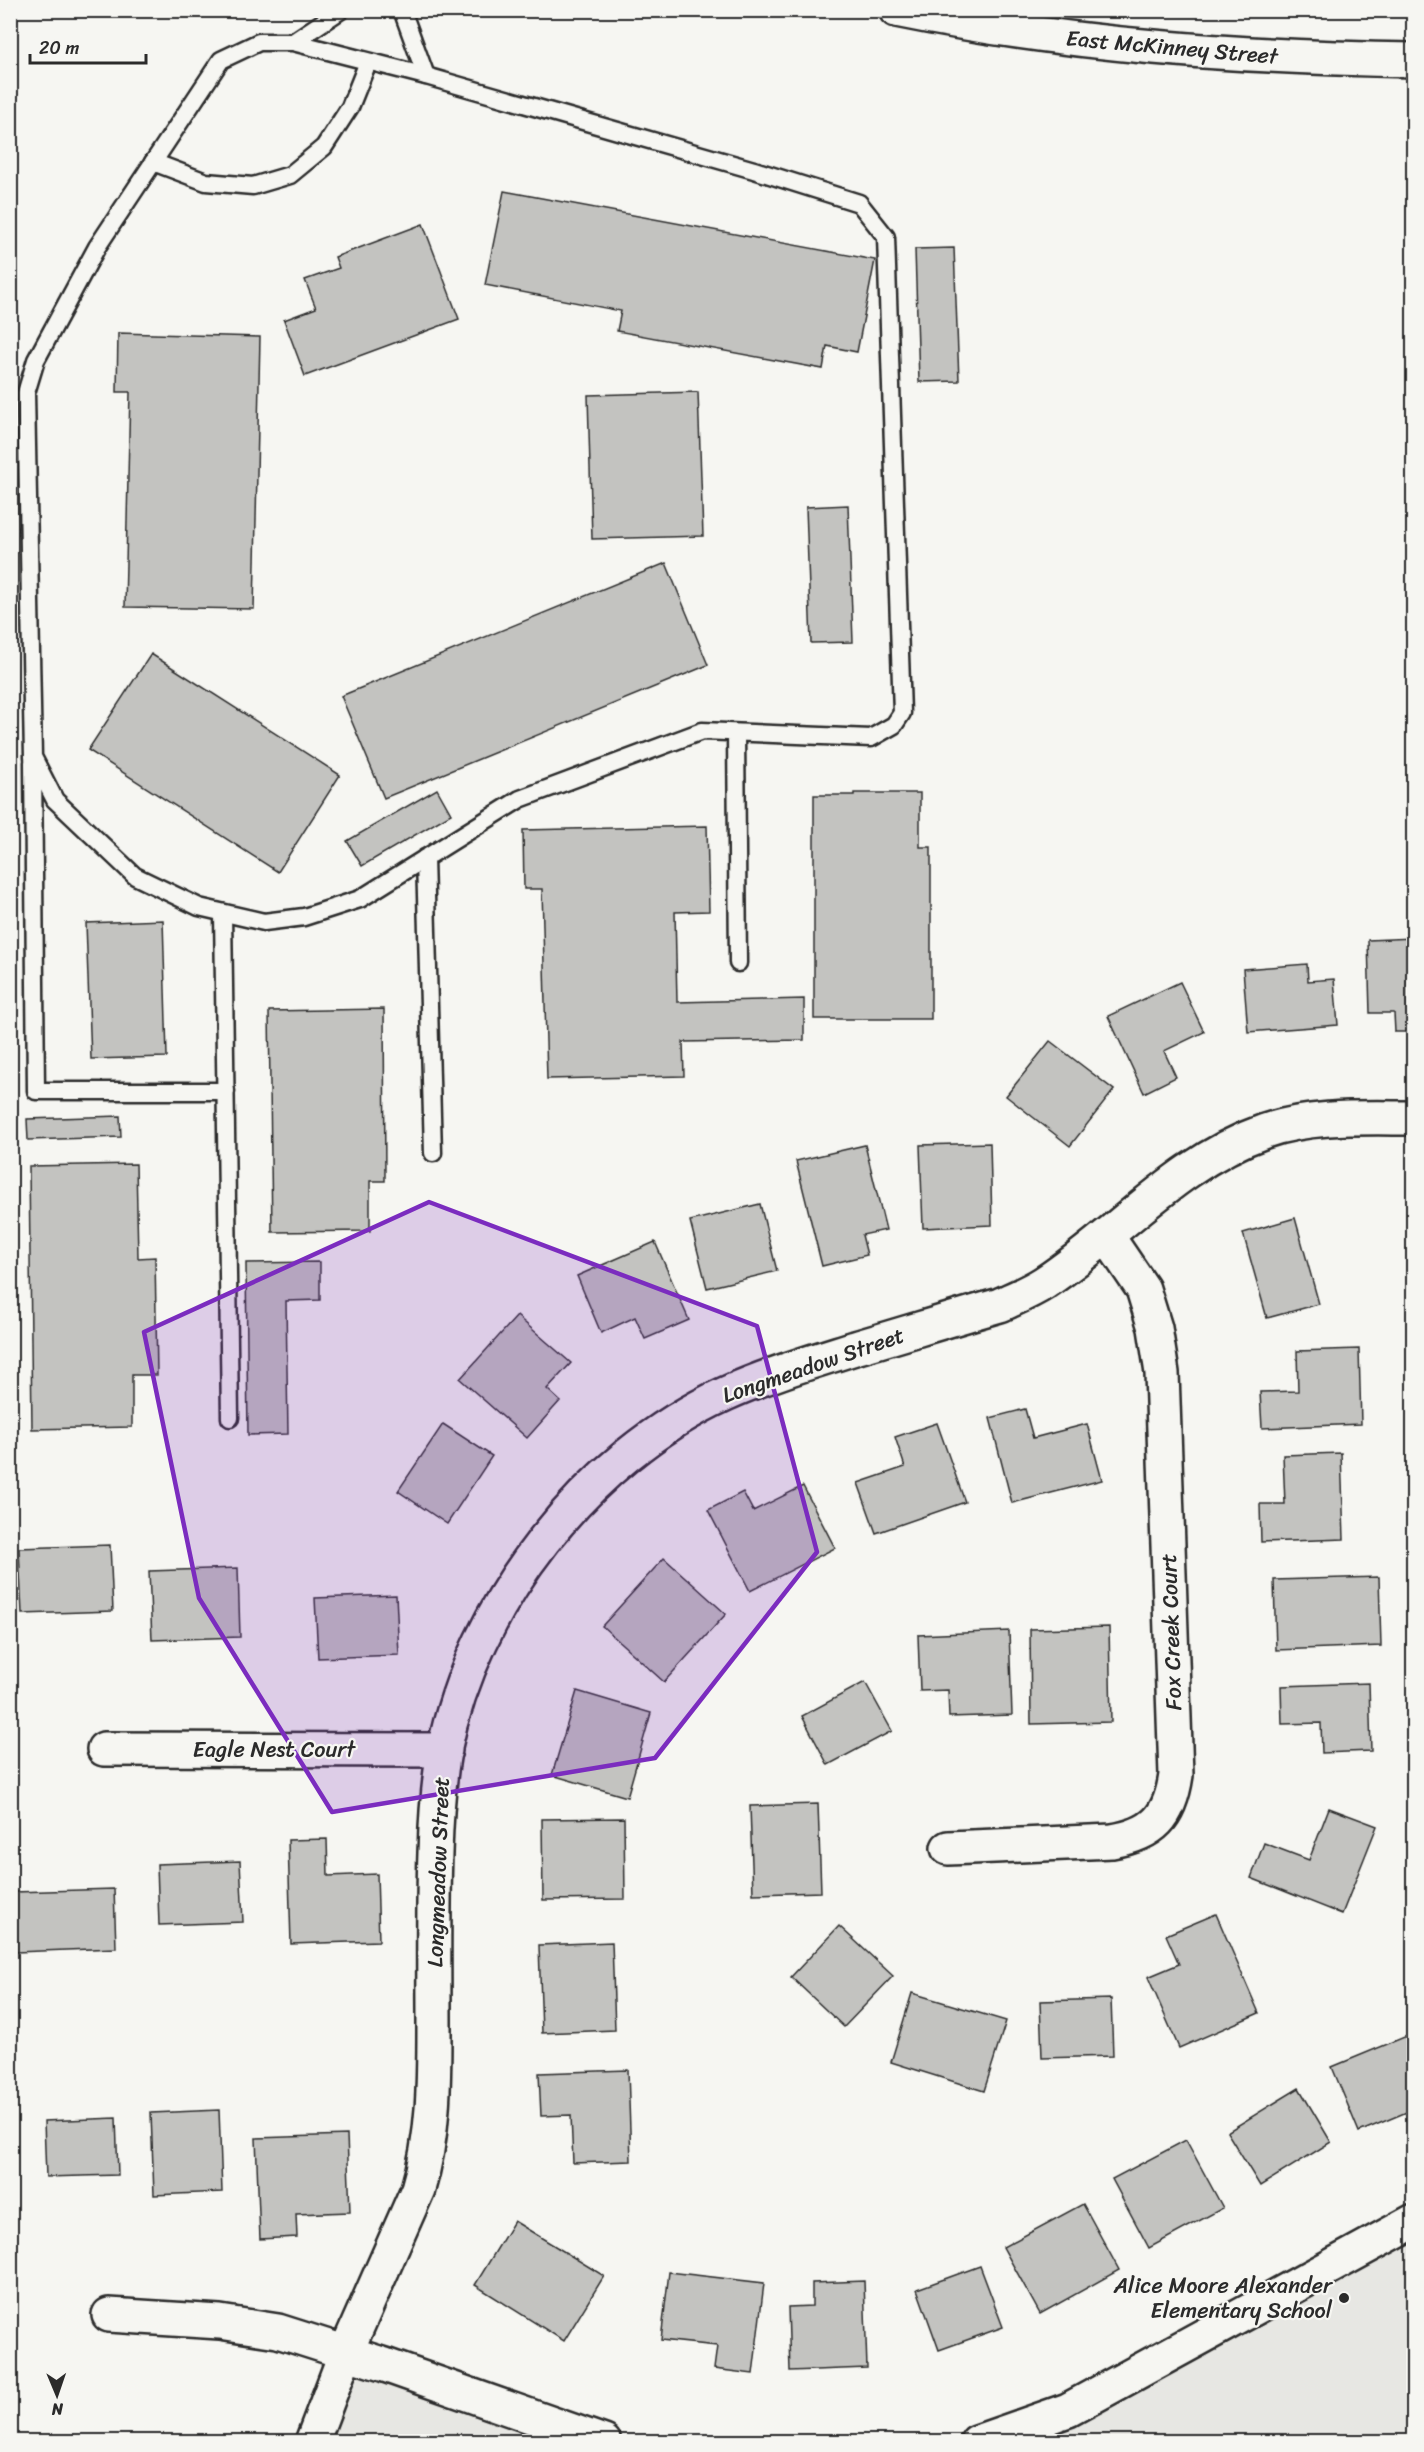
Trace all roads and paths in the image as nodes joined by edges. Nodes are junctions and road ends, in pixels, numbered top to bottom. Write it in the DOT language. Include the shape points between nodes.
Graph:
graph roads {
  1 [pos="341,10"];
  2 [pos="402,10"];
  3 [pos="896,10"];
  4 [pos="292,42"];
  5 [pos="1413,60"];
  6 [pos="368,62"];
  7 [pos="426,76"];
  8 [pos="153,162"];
  9 [pos="736,733"];
  10 [pos="33,757"];
  11 [pos="425,858"];
  12 [pos="224,913"];
  13 [pos="738,963"];
  14 [pos="226,1091"];
  15 [pos="1413,1118"];
  16 [pos="433,1153"];
  17 [pos="1107,1236"];
  18 [pos="230,1418"];
  19 [pos="104,1749"];
  20 [pos="445,1750"];
  21 [pos="948,1848"];
  22 [pos="1413,2222"];
  23 [pos="109,2315"];
  24 [pos="346,2352"];
  25 [pos="312,2442"];
  26 [pos="604,2442"];
  27 [pos="977,2442"];
  1 -- 4 [label="lane"];
  2 -- 7 [label="lane"];
  3 -- 5 [label="street, East McKinney Street" via="973,25 1181,51"];
  4 -- 6 [label="lane"];
  4 -- 8 [label="lane" via="259,42 221,60"];
  6 -- 7 [label="lane"];
  6 -- 8 [label="lane" via="350,107 324,147 290,175 253,186 206,182"];
  7 -- 9 [label="lane" via="859,203 886,237 902,713 894,725 871,738"];
  8 -- 10 [label="lane" via="97,247 36,360 27,393"];
  9 -- 11 [label="lane" via="702,731 520,799"];
  9 -- 13 [label="lane"];
  10 -- 12 [label="lane" via="55,800 135,876 199,907"];
  10 -- 14 [label="lane" via="36,1091"];
  11 -- 12 [label="lane" via="360,899 304,917 264,922"];
  11 -- 16 [label="lane"];
  12 -- 14 [label="lane"];
  14 -- 18 [label="lane"];
  15 -- 17 [label="street, Longmeadow Street" via="1331,1119 1265,1131 1216,1152 1183,1173"];
  17 -- 20 [label="street, Longmeadow Street" via="1051,1278 1000,1305 800,1365 734,1390 690,1412 622,1459 559,1523 511,1588 471,1665"];
  17 -- 21 [label="street, Fox Creek Court" via="1143,1289 1155,1328 1162,1374 1174,1791 1158,1822 1131,1838"];
  19 -- 20 [label="street, Eagle Nest Court"];
  20 -- 24 [label="street, Longmeadow Street" via="436,1819 431,2133 418,2189"];
  22 -- 27 [label="street" via="1068,2410"];
  23 -- 24 [label="street" via="250,2326"];
  24 -- 25 [label="street, Longmeadow Street"];
  24 -- 26 [label="street"];
}
